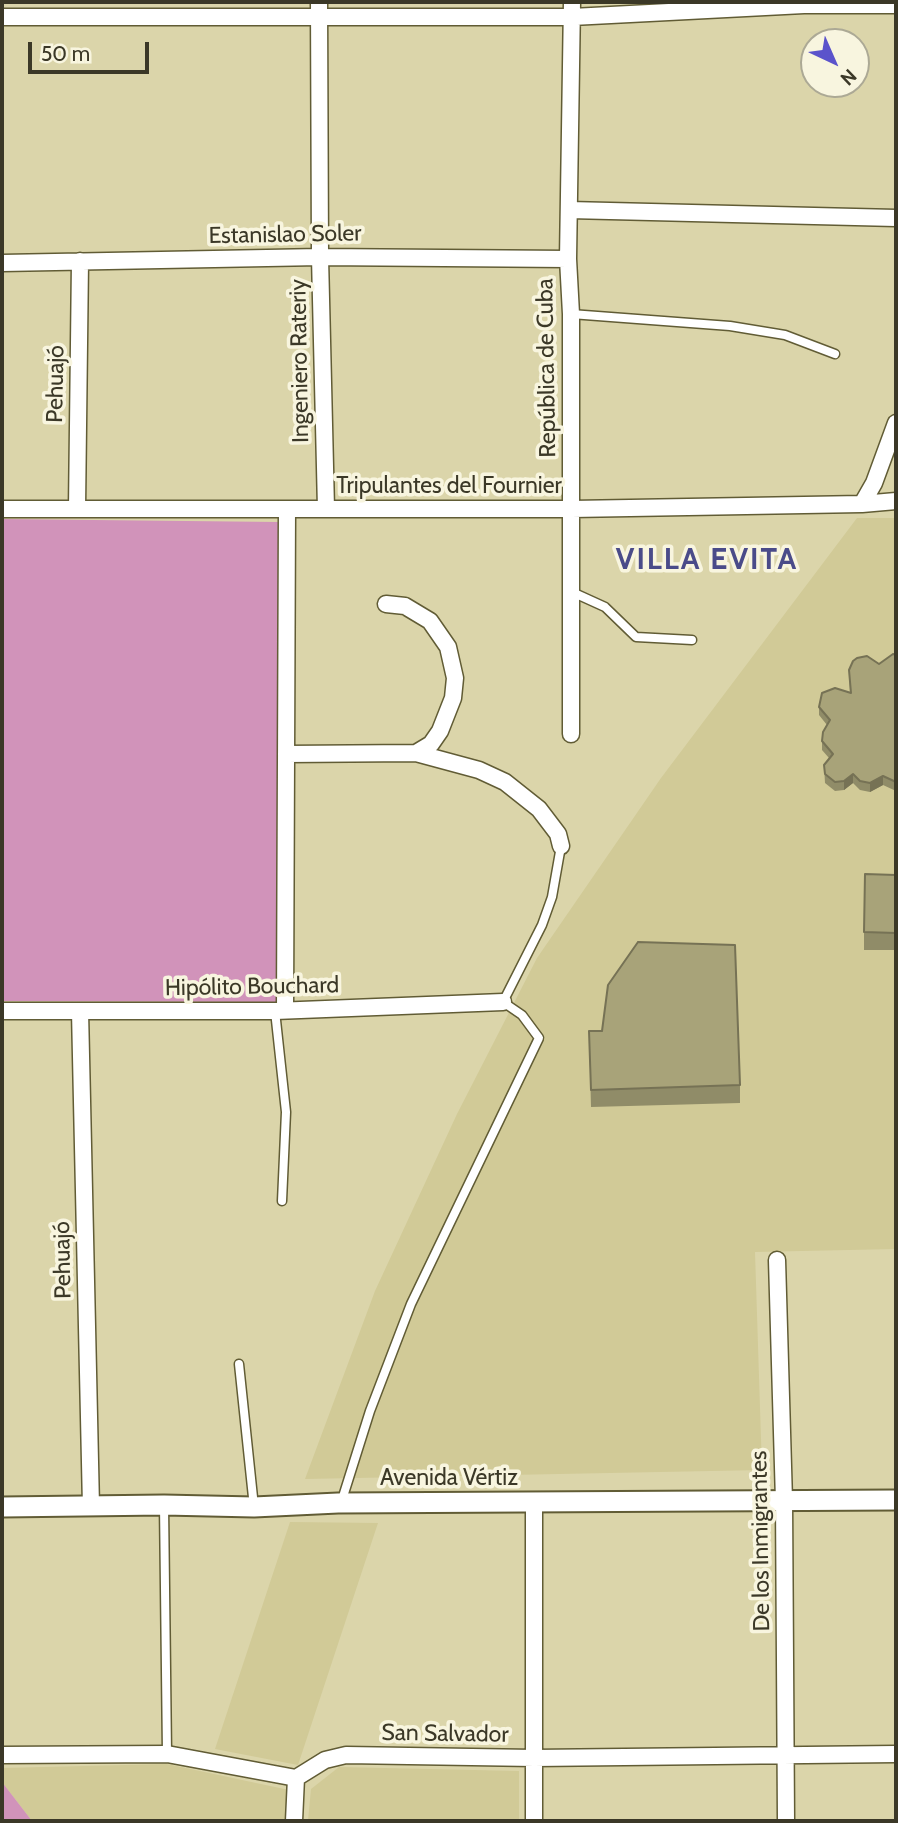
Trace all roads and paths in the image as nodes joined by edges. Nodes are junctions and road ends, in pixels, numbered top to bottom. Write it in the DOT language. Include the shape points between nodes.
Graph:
graph roads {
  1 [pos="804,4"];
  2 [pos="896,5"];
  3 [pos="319,9"];
  4 [pos="572,9"];
  5 [pos="78,10"];
  6 [pos="2,17"];
  7 [pos="569,210"];
  8 [pos="896,218"];
  9 [pos="320,257"];
  10 [pos="568,260"];
  11 [pos="80,261"];
  12 [pos="2,263"];
  13 [pos="571,314"];
  14 [pos="835,354"];
  15 [pos="896,423"];
  16 [pos="896,501"];
  17 [pos="862,504"];
  18 [pos="77,508"];
  19 [pos="2,509"];
  20 [pos="287,509"];
  21 [pos="326,509"];
  22 [pos="572,509"];
  23 [pos="572,592"];
  24 [pos="386,604"];
  25 [pos="692,640"];
  26 [pos="571,734"];
  27 [pos="416,753"];
  28 [pos="286,754"];
  29 [pos="561,846"];
  30 [pos="503,1002"];
  31 [pos="2,1011"];
  32 [pos="80,1011"];
  33 [pos="280,1011"];
  34 [pos="282,1201"];
  35 [pos="777,1261"];
  36 [pos="239,1364"];
  37 [pos="896,1500"];
  38 [pos="785,1501"];
  39 [pos="534,1502"];
  40 [pos="341,1503"];
  41 [pos="164,1505"];
  42 [pos="2,1507"];
  43 [pos="91,1507"];
  44 [pos="254,1507"];
  45 [pos="167,1754"];
  46 [pos="785,1754"];
  47 [pos="896,1754"];
  48 [pos="2,1755"];
  49 [pos="534,1758"];
  50 [pos="296,1778"];
  51 [pos="294,1821"];
  52 [pos="534,1821"];
  53 [pos="786,1821"];
  1 -- 2 [label="street"];
  1 -- 4 [label="street"];
  3 -- 4 [label="street"];
  3 -- 5 [label="street"];
  3 -- 9 [label="street, Ingeniero Rateriy"];
  4 -- 7 [label="street, República de Cuba"];
  5 -- 6 [label="street"];
  7 -- 8 [label="street"];
  7 -- 10 [label="street, República de Cuba"];
  9 -- 10 [label="street, Estanislao Soler"];
  9 -- 11 [label="street, Estanislao Soler"];
  9 -- 21 [label="street, Ingeniero Rateriy"];
  10 -- 13 [label="street, República de Cuba"];
  11 -- 12 [label="street, Estanislao Soler"];
  11 -- 18 [label="street, Pehuajó"];
  13 -- 14 [label="lane" via="730,326 785,335"];
  13 -- 22 [label="street, República de Cuba"];
  15 -- 17 [label="street"];
  16 -- 17 [label="street, Tripulantes del Fournier"];
  17 -- 22 [label="street, Tripulantes del Fournier"];
  18 -- 19 [label="street, Tripulantes del Fournier"];
  18 -- 20 [label="street, Tripulantes del Fournier"];
  20 -- 21 [label="street, Tripulantes del Fournier"];
  20 -- 28 [label="street"];
  21 -- 22 [label="street, Tripulantes del Fournier"];
  22 -- 23 [label="street, República de Cuba"];
  23 -- 25 [label="lane" via="605,607 636,637"];
  23 -- 26 [label="street, República de Cuba"];
  24 -- 27 [label="street" via="405,606 430,621 448,647 455,678 440,731 431,744"];
  27 -- 28 [label="street"];
  27 -- 29 [label="street" via="505,782 551,822"];
  28 -- 33 [label="street"];
  29 -- 30 [label="lane" via="542,925"];
  30 -- 33 [label="street, Hipólito Bouchard"];
  30 -- 40 [label="lane" via="522,1015 539,1038 411,1304"];
  31 -- 32 [label="street, Hipólito Bouchard"];
  32 -- 33 [label="street, Hipólito Bouchard"];
  32 -- 43 [label="street, Pehuajó"];
  33 -- 34 [label="lane" via="286,1112"];
  35 -- 38 [label="street, De los Inmigrantes"];
  36 -- 44 [label="lane"];
  37 -- 38 [label="street, Avenida Vértiz"];
  38 -- 39 [label="street, Avenida Vértiz"];
  38 -- 46 [label="street, De los Inmigrantes"];
  39 -- 40 [label="street, Avenida Vértiz"];
  39 -- 49 [label="street"];
  40 -- 44 [label="street, Avenida Vértiz"];
  41 -- 43 [label="street, Avenida Vértiz"];
  41 -- 44 [label="street, Avenida Vértiz"];
  41 -- 45 [label="lane"];
  42 -- 43 [label="street, Avenida Vértiz"];
  45 -- 48 [label="street"];
  45 -- 50 [label="street"];
  46 -- 47 [label="street, San Salvador"];
  46 -- 49 [label="street, San Salvador"];
  46 -- 53 [label="street, De los Inmigrantes"];
  49 -- 50 [label="street, San Salvador" via="346,1755 325,1760"];
  49 -- 52 [label="street"];
  50 -- 51 [label="street"];
}
